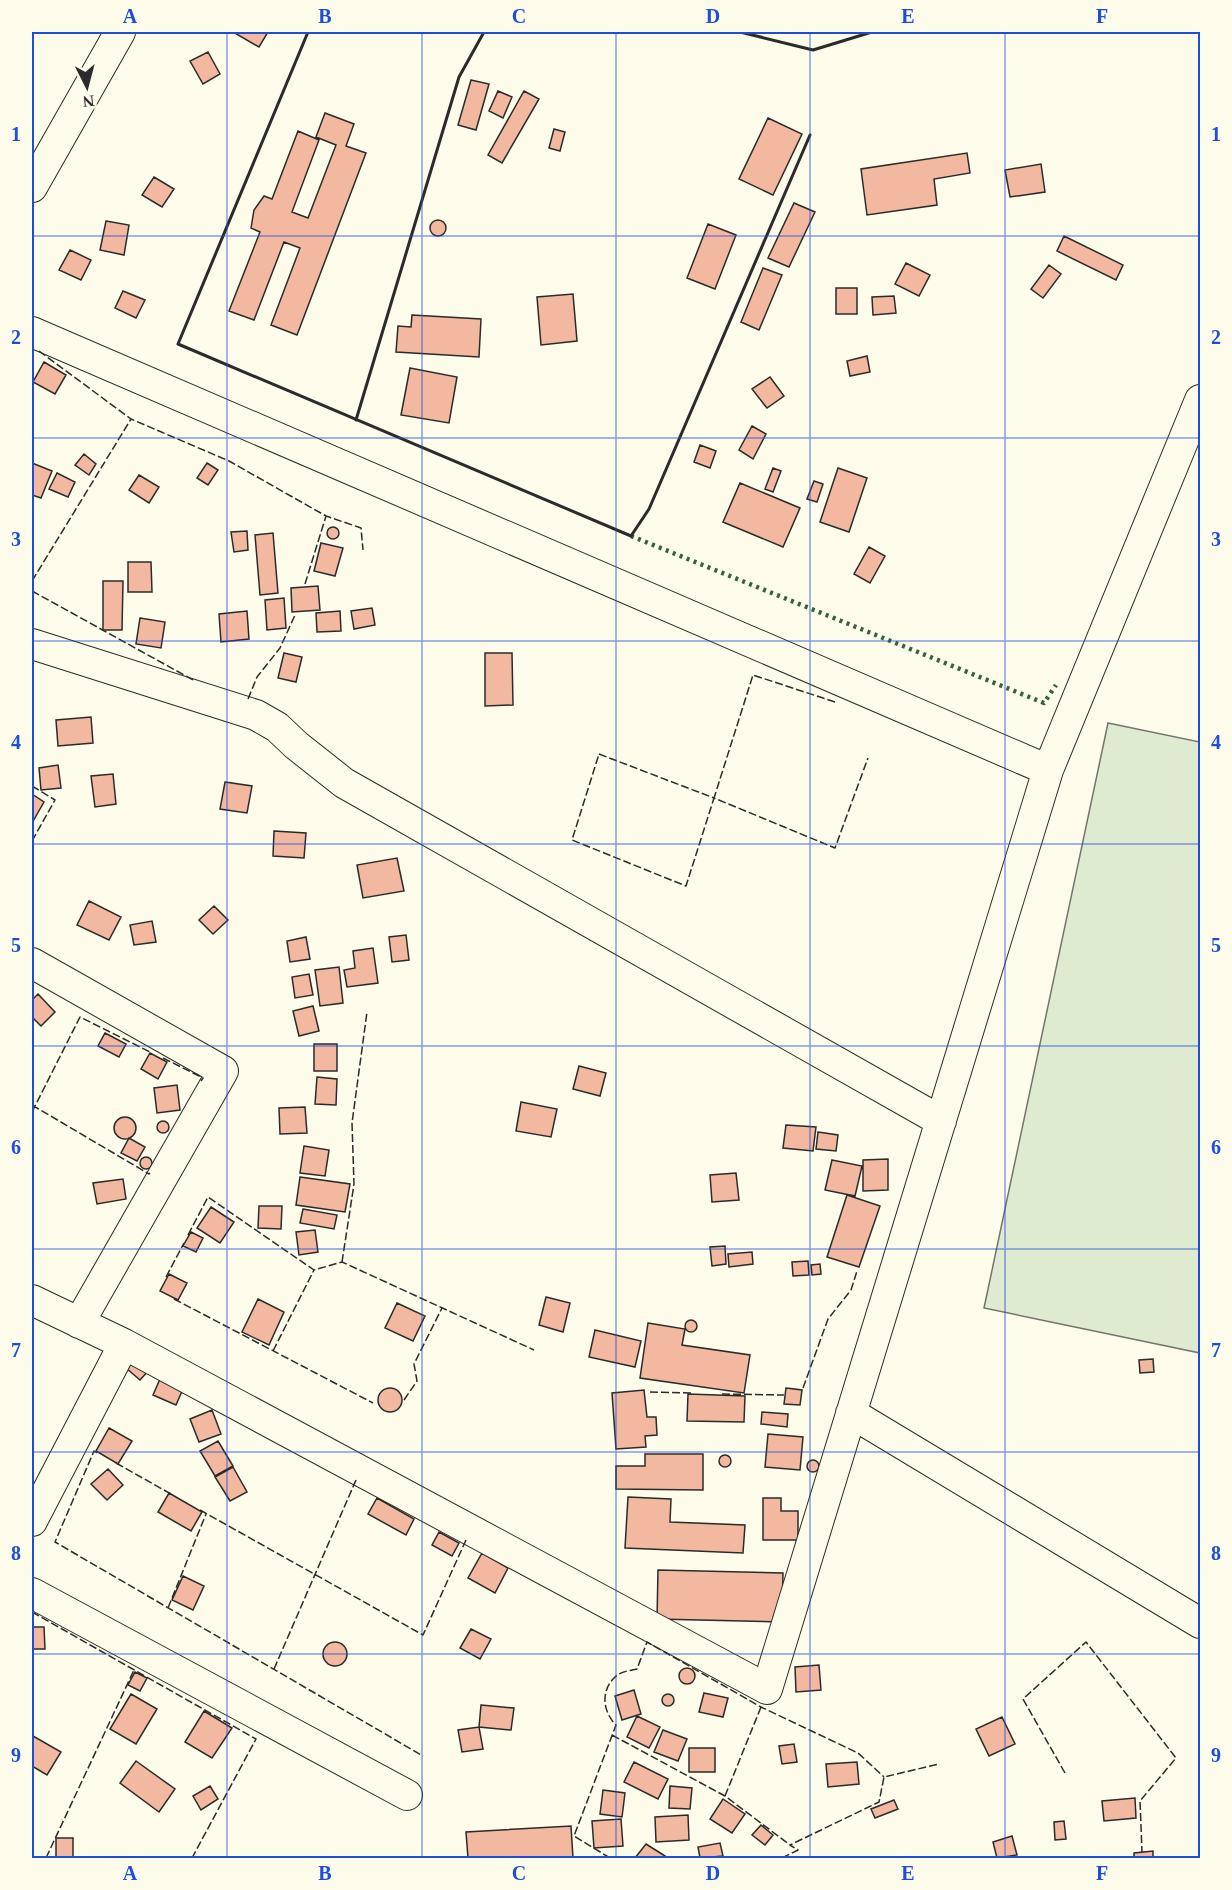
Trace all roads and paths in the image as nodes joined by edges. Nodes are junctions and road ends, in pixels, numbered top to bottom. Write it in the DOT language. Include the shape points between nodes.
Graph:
graph roads {
  1 [pos="108,35"];
  2 [pos="32,187"];
  3 [pos="32,332"];
  4 [pos="1200,400"];
  5 [pos="32,644"];
  6 [pos="1048,770"];
  7 [pos="32,963"];
  8 [pos="941,1121"];
  9 [pos="32,1300"];
  10 [pos="79,1323"];
  11 [pos="124,1344"];
  12 [pos="851,1413"];
  13 [pos="32,1521"];
  14 [pos="32,1593"];
  15 [pos="1200,1623"];
  16 [pos="407,1795"];
  1 -- 2 [label="street"];
  3 -- 6 [label="street"];
  4 -- 6 [label="street"];
  5 -- 8 [label="street" via="256,715 277,727 344,783"];
  6 -- 8 [label="street"];
  7 -- 10 [label="street" via="223,1071"];
  8 -- 12 [label="street"];
  9 -- 10 [label="street"];
  10 -- 11 [label="street"];
  11 -- 12 [label="street" via="767,1689"];
  11 -- 13 [label="street"];
  12 -- 15 [label="street"];
  14 -- 16 [label="street"];
}
